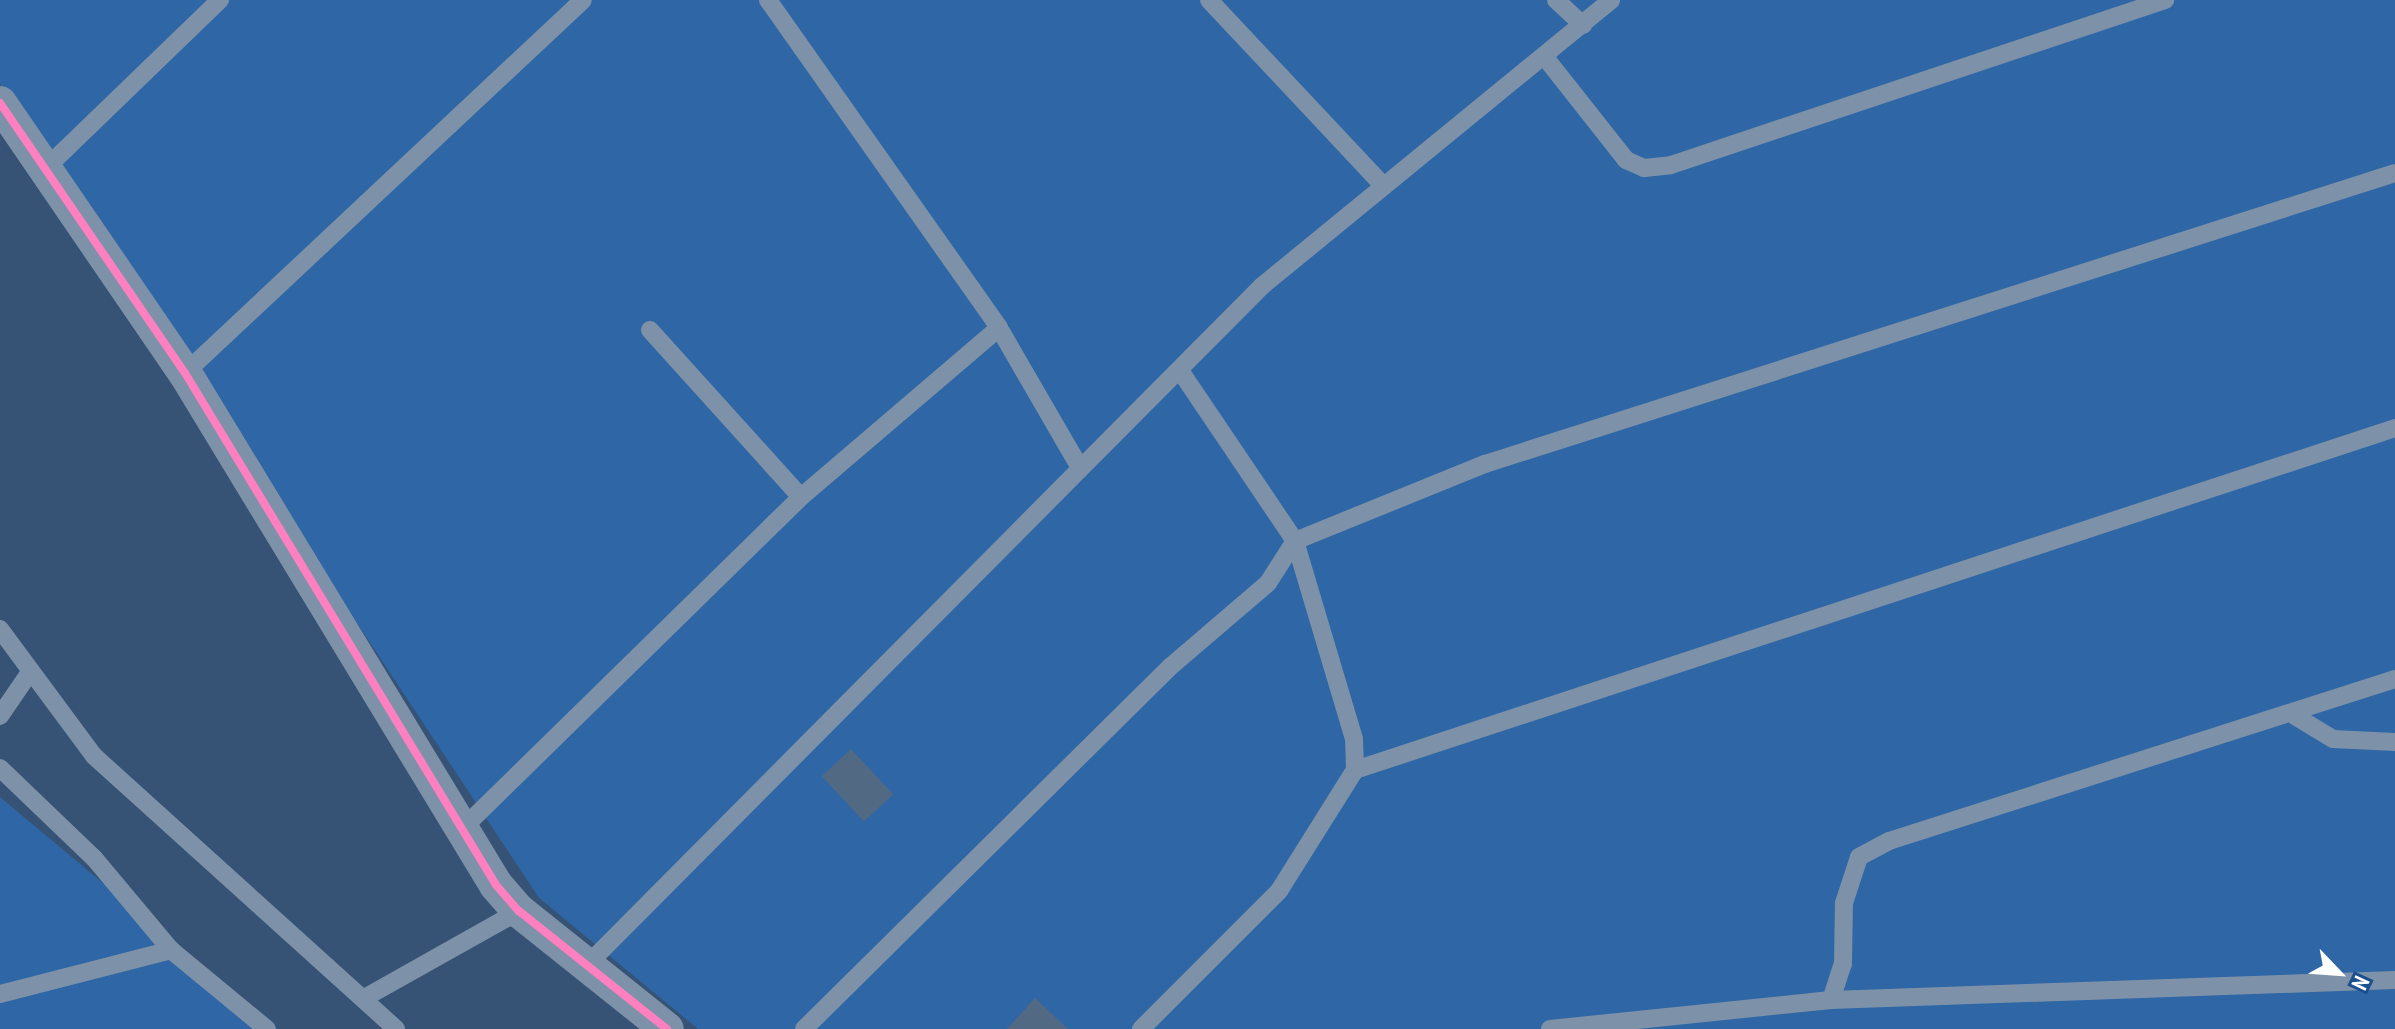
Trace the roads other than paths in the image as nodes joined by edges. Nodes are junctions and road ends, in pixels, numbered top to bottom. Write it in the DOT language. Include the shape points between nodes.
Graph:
graph roads {
  1 [pos="220,0"];
  2 [pos="583,0"];
  3 [pos="768,0"];
  4 [pos="1209,0"];
  5 [pos="1556,0"];
  6 [pos="1611,0"];
  7 [pos="2165,0"];
  8 [pos="1583,25"];
  9 [pos="1544,56"];
  10 [pos="0,103"];
  11 [pos="46,168"];
  12 [pos="2395,173"];
  13 [pos="1381,183"];
  14 [pos="999,328"];
  15 [pos="650,330"];
  16 [pos="1181,372"];
  17 [pos="185,373"];
  18 [pos="2395,428"];
  19 [pos="1080,468"];
  20 [pos="801,497"];
  21 [pos="1295,541"];
  22 [pos="0,629"];
  23 [pos="30,672"];
  24 [pos="2395,679"];
  25 [pos="0,716"];
  26 [pos="2295,716"];
  27 [pos="2395,742"];
  28 [pos="0,768"];
  29 [pos="1355,770"];
  30 [pos="463,828"];
  31 [pos="519,911"];
  32 [pos="171,950"];
  33 [pos="587,965"];
  34 [pos="2395,980"];
  35 [pos="0,994"];
  36 [pos="366,997"];
  37 [pos="1831,1000"];
  38 [pos="267,1029"];
  39 [pos="396,1029"];
  40 [pos="667,1029"];
  41 [pos="804,1029"];
  42 [pos="1141,1029"];
  43 [pos="1550,1029"];
  1 -- 11 [label="lane"];
  2 -- 17 [label="lane"];
  3 -- 14 [label="lane"];
  4 -- 13 [label="lane"];
  5 -- 8 [label="lane"];
  6 -- 8 [label="lane"];
  7 -- 9 [label="lane" via="1671,165 1644,168 1626,160"];
  8 -- 9 [label="lane"];
  9 -- 13 [label="lane"];
  10 -- 11 [label="street"];
  11 -- 17 [label="street"];
  12 -- 21 [label="lane" via="1485,464"];
  13 -- 16 [label="lane" via="1262,286"];
  14 -- 19 [label="lane"];
  14 -- 20 [label="lane"];
  15 -- 20 [label="lane"];
  16 -- 19 [label="lane"];
  16 -- 21 [label="lane"];
  17 -- 30 [label="street"];
  18 -- 29 [label="lane"];
  19 -- 33 [label="lane"];
  20 -- 30 [label="lane"];
  21 -- 29 [label="lane" via="1354,739"];
  21 -- 41 [label="lane" via="1268,583 1170,667"];
  22 -- 23 [label="lane"];
  23 -- 25 [label="lane"];
  23 -- 36 [label="lane" via="94,756"];
  24 -- 26 [label="lane"];
  26 -- 27 [label="lane" via="2333,739"];
  26 -- 37 [label="lane" via="2064,784 1859,857 1844,903 1843,964"];
  28 -- 32 [label="lane" via="94,858"];
  29 -- 42 [label="lane" via="1279,891"];
  30 -- 31 [label="street"];
  31 -- 33 [label="street"];
  31 -- 36 [label="lane"];
  32 -- 35 [label="lane"];
  32 -- 38 [label="lane"];
  33 -- 40 [label="street"];
  34 -- 37 [label="lane"];
  36 -- 39 [label="lane"];
  37 -- 43 [label="lane"];
}
